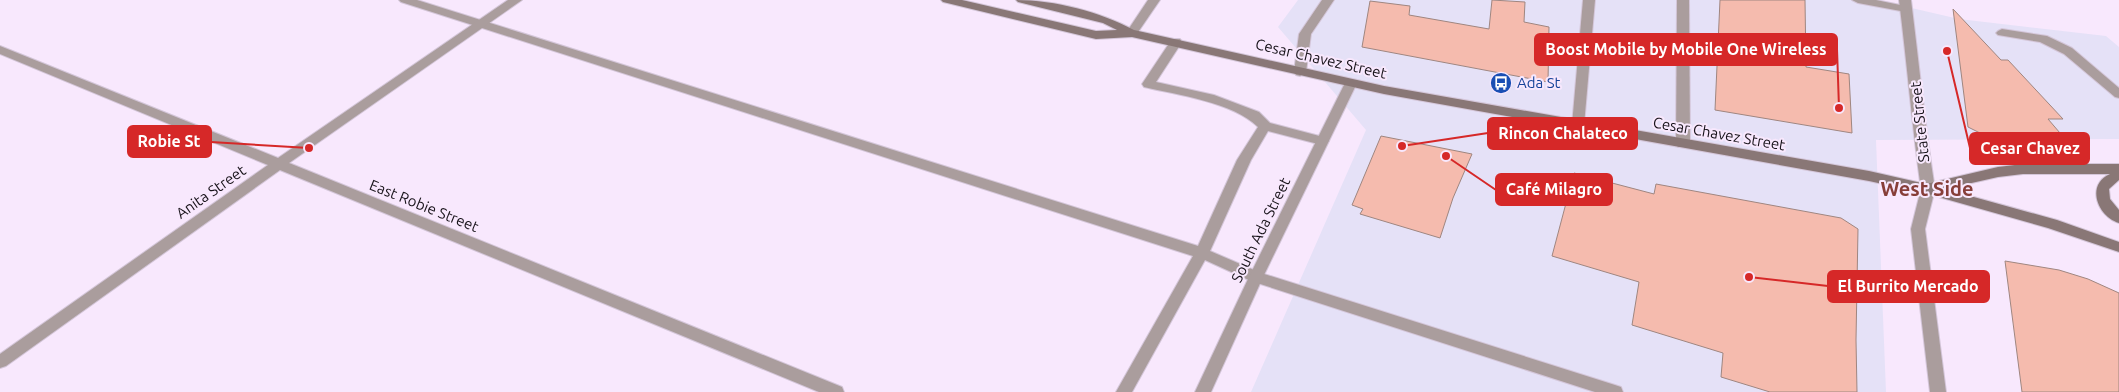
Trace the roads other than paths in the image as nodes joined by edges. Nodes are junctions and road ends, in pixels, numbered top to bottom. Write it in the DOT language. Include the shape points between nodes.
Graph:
graph roads {
  1 [pos="405,0"];
  2 [pos="516,0"];
  3 [pos="947,0"];
  4 [pos="1022,0"];
  5 [pos="1154,0"];
  6 [pos="1328,0"];
  7 [pos="1589,0"];
  8 [pos="1683,0"];
  9 [pos="1858,0"];
  10 [pos="1906,5"];
  11 [pos="483,24"];
  12 [pos="1132,33"];
  13 [pos="2002,33"];
  14 [pos="1176,42"];
  15 [pos="0,50"];
  16 [pos="1300,72"];
  17 [pos="1351,83"];
  18 [pos="2119,94"];
  19 [pos="1578,125"];
  20 [pos="1265,126"];
  21 [pos="1322,141"];
  22 [pos="1683,144"];
  23 [pos="279,164"];
  24 [pos="2119,169"];
  25 [pos="2119,174"];
  26 [pos="1928,188"];
  27 [pos="2119,218"];
  28 [pos="2119,247"];
  29 [pos="1202,253"];
  30 [pos="1256,277"];
  31 [pos="0,362"];
  32 [pos="1590,388"];
  33 [pos="836,392"];
  34 [pos="1124,392"];
  35 [pos="1203,392"];
  36 [pos="1615,392"];
  37 [pos="1938,392"];
  1 -- 11 [label="street"];
  2 -- 11 [label="street, Anita Street"];
  3 -- 12 [label="main road, Cesar Chavez Street" via="1096,35"];
  4 -- 12 [label="main road, Cesar Chavez Street" via="1107,20"];
  5 -- 12 [label="street"];
  6 -- 16 [label="street" via="1305,34"];
  7 -- 19 [label="street"];
  8 -- 22 [label="street"];
  9 -- 10 [label="street"];
  10 -- 26 [label="street, State Street"];
  11 -- 23 [label="street, Anita Street"];
  11 -- 29 [label="street"];
  12 -- 14 [label="main road, Cesar Chavez Street"];
  13 -- 18 [label="street" via="2043,39 2068,51"];
  14 -- 16 [label="main road, Cesar Chavez Street"];
  14 -- 20 [label="street" via="1148,84 1210,98 1254,115"];
  15 -- 23 [label="street, East Robie Street"];
  16 -- 17 [label="main road, Cesar Chavez Street"];
  17 -- 19 [label="main road, Cesar Chavez Street"];
  17 -- 21 [label="street, South Ada Street"];
  19 -- 22 [label="main road, Cesar Chavez Street"];
  20 -- 21 [label="street"];
  20 -- 29 [label="street" via="1244,160"];
  21 -- 30 [label="street, South Ada Street"];
  22 -- 26 [label="main road, Cesar Chavez Street"];
  23 -- 31 [label="street, Anita Street"];
  23 -- 33 [label="street, East Robie Street"];
  24 -- 26 [label="main road" via="2017,170"];
  25 -- 27 [label="main road" via="2106,181 2100,190"];
  26 -- 28 [label="main road, Cesar Chavez Street"];
  26 -- 37 [label="street, State Street" via="1918,229"];
  29 -- 30 [label="street"];
  29 -- 34 [label="street"];
  30 -- 32 [label="street"];
  30 -- 35 [label="street, South Ada Street"];
  32 -- 36 [label="street"];
}
